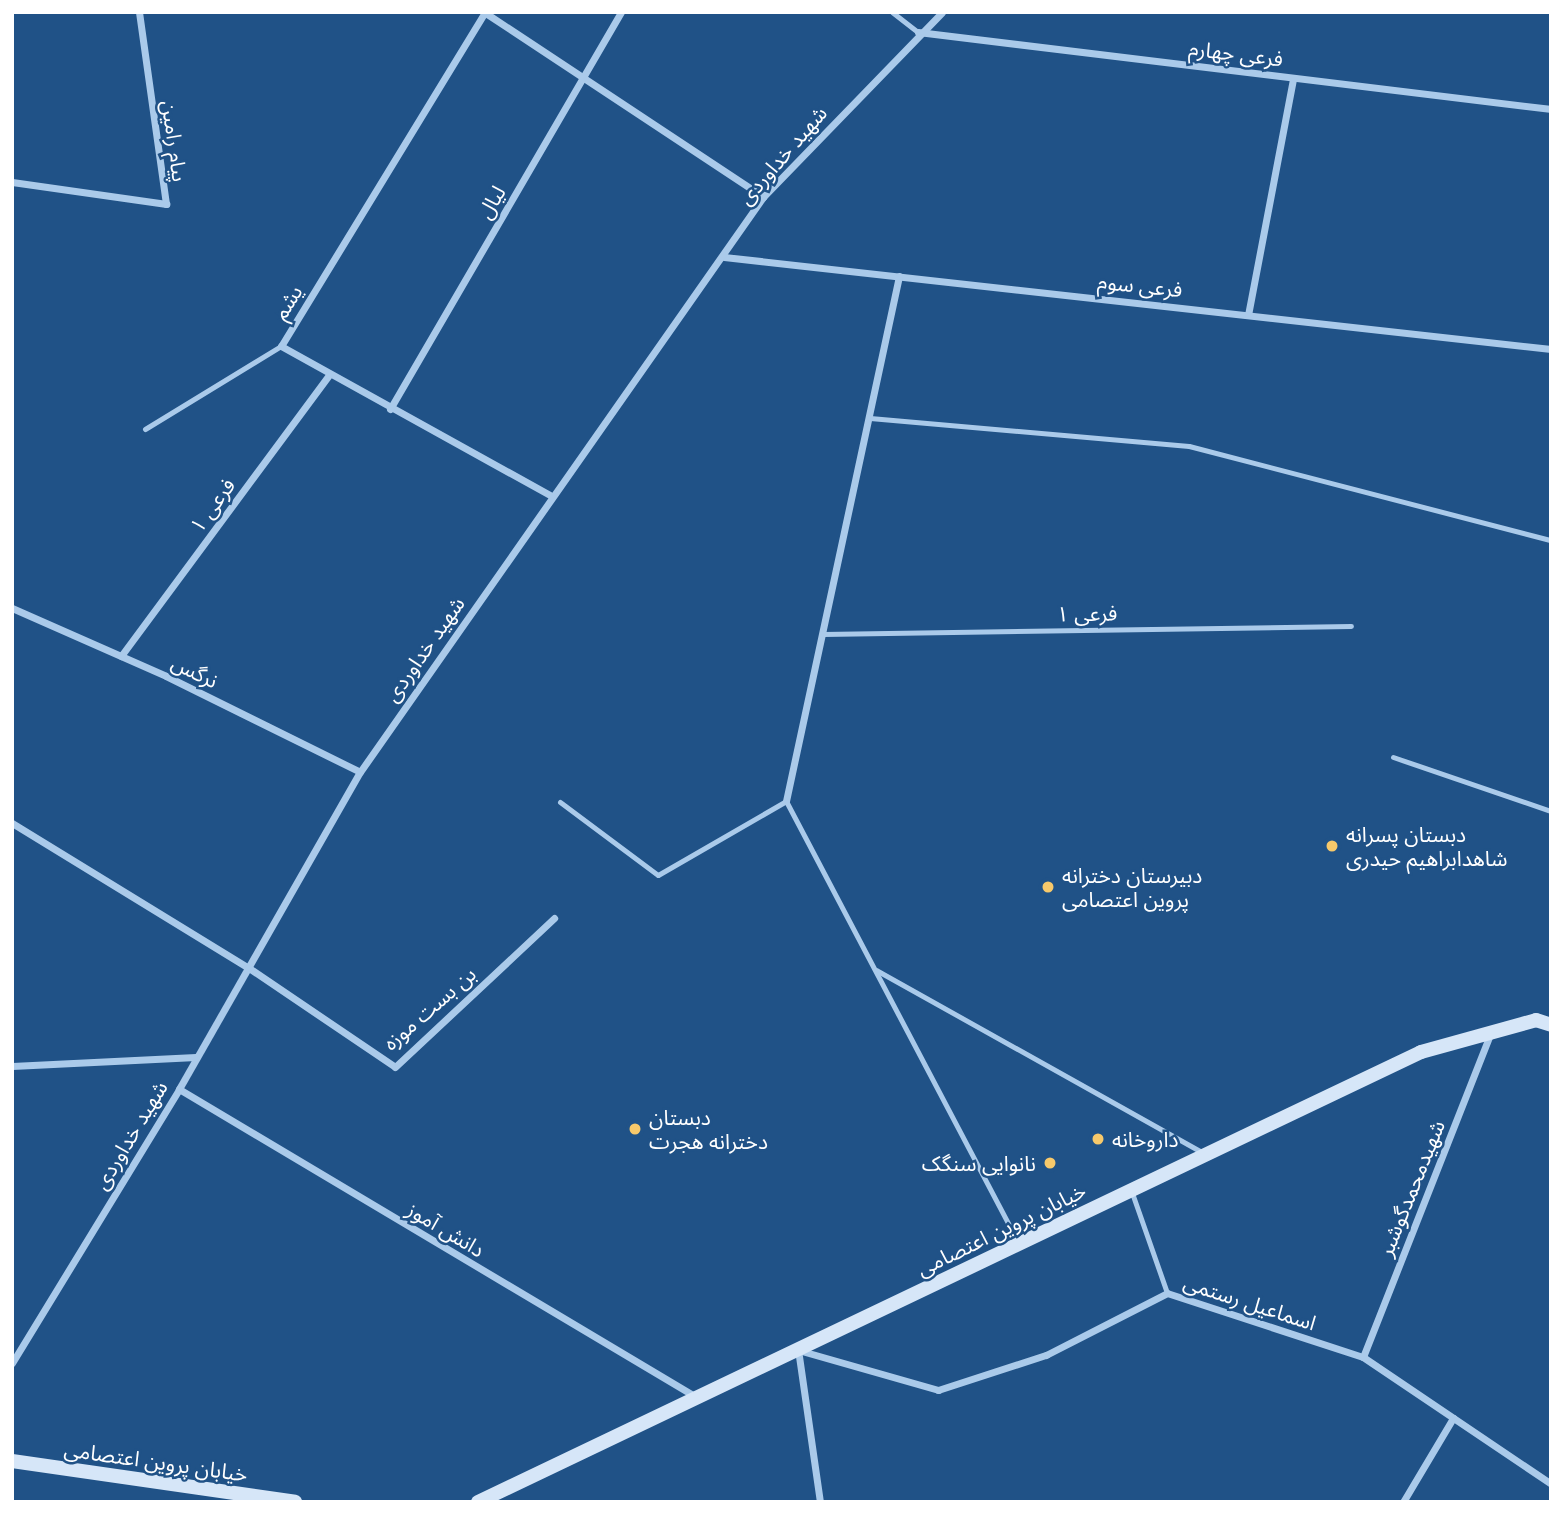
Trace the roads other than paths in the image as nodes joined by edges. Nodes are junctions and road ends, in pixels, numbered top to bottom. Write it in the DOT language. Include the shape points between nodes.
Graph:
graph roads {
  1 [pos="139,12"];
  2 [pos="621,12"];
  3 [pos="892,12"];
  4 [pos="942,12"];
  5 [pos="485,13"];
  6 [pos="918,32"];
  7 [pos="584,76"];
  8 [pos="1293,78"];
  9 [pos="1551,109"];
  10 [pos="12,182"];
  11 [pos="763,197"];
  12 [pos="724,257"];
  13 [pos="900,276"];
  14 [pos="1248,315"];
  15 [pos="281,346"];
  16 [pos="1551,349"];
  17 [pos="330,374"];
  18 [pos="390,409"];
  19 [pos="870,418"];
  20 [pos="145,429"];
  21 [pos="552,496"];
  22 [pos="1551,540"];
  23 [pos="12,608"];
  24 [pos="1351,626"];
  25 [pos="823,634"];
  26 [pos="121,656"];
  27 [pos="1393,757"];
  28 [pos="360,772"];
  29 [pos="560,802"];
  30 [pos="786,802"];
  31 [pos="1551,811"];
  32 [pos="12,823"];
  33 [pos="554,918"];
  34 [pos="249,968"];
  35 [pos="874,970"];
  36 [pos="1551,1024"];
  37 [pos="1491,1032"];
  38 [pos="196,1057"];
  39 [pos="12,1066"];
  40 [pos="178,1089"];
  41 [pos="1206,1155"];
  42 [pos="1131,1190"];
  43 [pos="1019,1244"];
  44 [pos="1167,1293"];
  45 [pos="797,1350"];
  46 [pos="1363,1357"];
  47 [pos="12,1363"];
  48 [pos="696,1398"];
  49 [pos="1453,1418"];
  50 [pos="12,1461"];
  51 [pos="1551,1484"];
  52 [pos="295,1502"];
  53 [pos="478,1502"];
  54 [pos="820,1502"];
  55 [pos="1404,1502"];
  1 -- 10 [label="street, پیام رامین" via="166,204"];
  2 -- 7 [label="street, لیال"];
  3 -- 6 [label="lane"];
  4 -- 6 [label="street, شهید خداوردی"];
  5 -- 7 [label="street"];
  5 -- 15 [label="street, یشم"];
  6 -- 8 [label="street, فرعی چهارم"];
  6 -- 11 [label="street, شهید خداوردی"];
  7 -- 11 [label="street"];
  7 -- 18 [label="street, لیال"];
  8 -- 9 [label="street, فرعی چهارم"];
  8 -- 14 [label="street"];
  11 -- 12 [label="street, شهید خداوردی"];
  12 -- 13 [label="street, فرعی سوم"];
  12 -- 21 [label="street, شهید خداوردی"];
  13 -- 14 [label="street, فرعی سوم"];
  13 -- 19 [label="street"];
  14 -- 16 [label="street, فرعی سوم"];
  15 -- 17 [label="street, یشم"];
  15 -- 20 [label="lane"];
  17 -- 18 [label="street, یشم"];
  17 -- 26 [label="street, فرعی ۱"];
  18 -- 21 [label="street, یشم"];
  19 -- 22 [label="lane" via="1189,446"];
  19 -- 25 [label="street"];
  21 -- 28 [label="street, شهید خداوردی"];
  23 -- 26 [label="street, نرگس"];
  24 -- 25 [label="lane, فرعی ۱"];
  25 -- 30 [label="street"];
  26 -- 28 [label="street, نرگس"];
  27 -- 31 [label="lane"];
  28 -- 34 [label="street, شهید خداوردی"];
  29 -- 30 [label="lane" via="658,875"];
  30 -- 35 [label="lane"];
  32 -- 34 [label="street"];
  33 -- 34 [label="street, بن بست موزه" via="395,1067"];
  34 -- 38 [label="street, شهید خداوردی"];
  35 -- 41 [label="lane"];
  35 -- 43 [label="lane"];
  36 -- 37 [label="street, خیابان پروین اعتصامی" via="1536,1020"];
  37 -- 41 [label="street, خیابان پروین اعتصامی" via="1421,1052"];
  37 -- 46 [label="street, شهیدمحمدگوشبر"];
  38 -- 39 [label="street"];
  38 -- 40 [label="street, شهید خداوردی"];
  40 -- 47 [label="street, شهید خداوردی"];
  40 -- 48 [label="street, دانش آموز"];
  41 -- 42 [label="street, خیابان پروین اعتصامی"];
  42 -- 43 [label="street, خیابان پروین اعتصامی"];
  42 -- 44 [label="lane"];
  43 -- 45 [label="street, خیابان پروین اعتصامی"];
  44 -- 45 [label="street, اسماعیل رستمی" via="1046,1355 938,1390"];
  44 -- 46 [label="street, اسماعیل رستمی"];
  45 -- 48 [label="street, خیابان پروین اعتصامی"];
  45 -- 54 [label="street"];
  46 -- 49 [label="street, اسماعیل رستمی"];
  48 -- 53 [label="street, خیابان پروین اعتصامی"];
  49 -- 51 [label="street, اسماعیل رستمی"];
  49 -- 55 [label="street"];
  50 -- 52 [label="street, خیابان پروین اعتصامی"];
}
